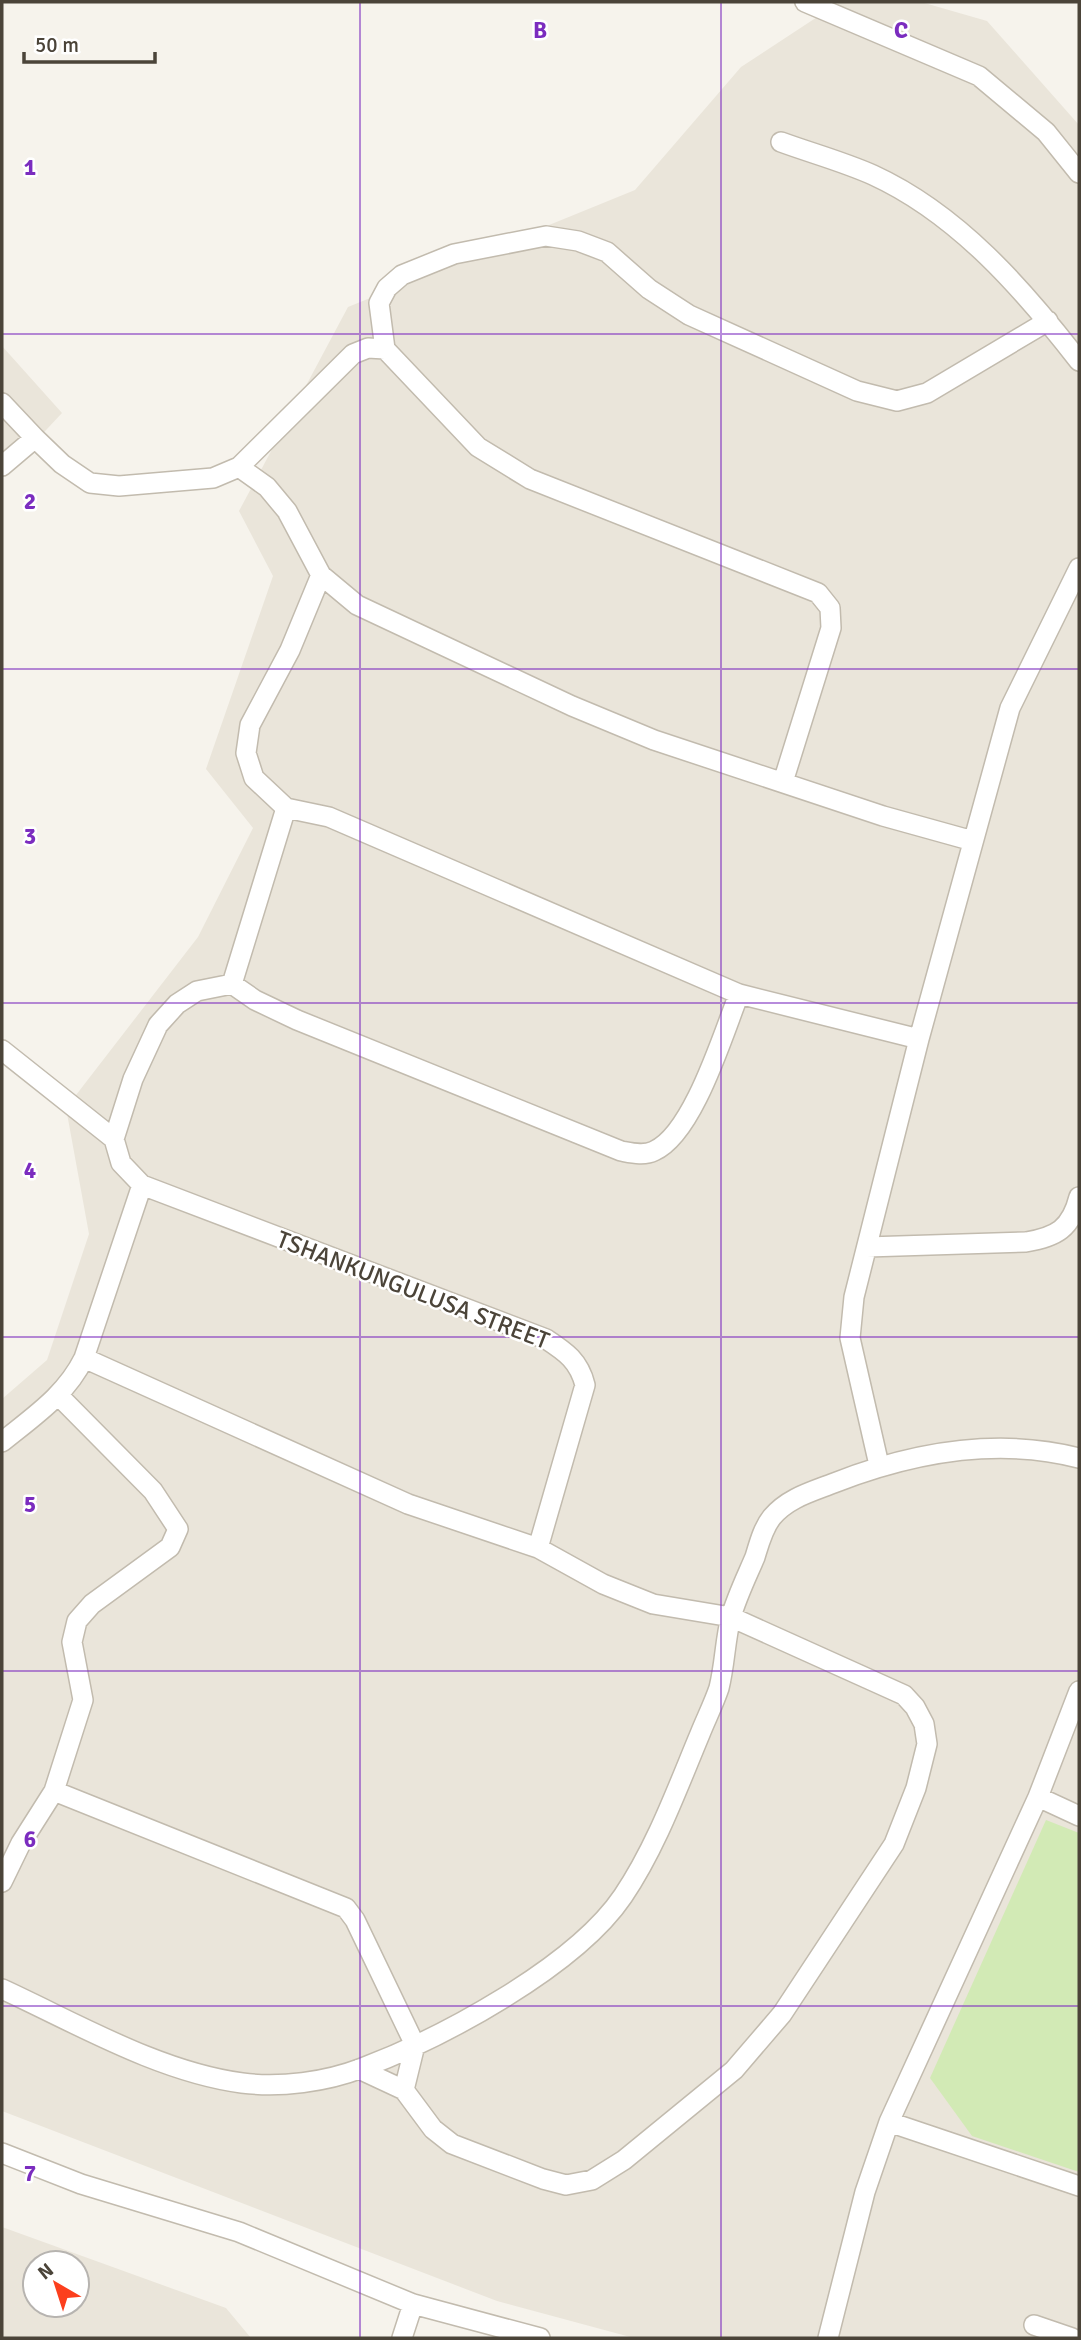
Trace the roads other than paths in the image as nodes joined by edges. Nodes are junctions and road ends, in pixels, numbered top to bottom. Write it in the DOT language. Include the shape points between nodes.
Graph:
graph roads {
  1 [pos="805,2"];
  2 [pos="781,142"];
  3 [pos="1079,173"];
  4 [pos="1048,321"];
  5 [pos="385,349"];
  6 [pos="1079,361"];
  7 [pos="2,403"];
  8 [pos="34,438"];
  9 [pos="2,466"];
  10 [pos="239,467"];
  11 [pos="1079,570"];
  12 [pos="321,575"];
  13 [pos="783,782"];
  14 [pos="286,808"];
  15 [pos="973,841"];
  16 [pos="232,984"];
  17 [pos="739,995"];
  18 [pos="919,1039"];
  19 [pos="2,1050"];
  20 [pos="114,1139"];
  21 [pos="142,1185"];
  22 [pos="1079,1197"];
  23 [pos="867,1247"];
  24 [pos="84,1357"];
  25 [pos="60,1396"];
  26 [pos="2,1442"];
  27 [pos="1079,1458"];
  28 [pos="879,1465"];
  29 [pos="538,1548"];
  30 [pos="731,1617"];
  31 [pos="1079,1691"];
  32 [pos="54,1791"];
  33 [pos="1038,1797"];
  34 [pos="1079,1816"];
  35 [pos="2,1882"];
  36 [pos="2,1989"];
  37 [pos="415,2045"];
  38 [pos="359,2069"];
  39 [pos="404,2090"];
  40 [pos="889,2122"];
  41 [pos="2,2153"];
  42 [pos="1079,2186"];
  43 [pos="413,2304"];
  44 [pos="1034,2325"];
  45 [pos="402,2338"];
  46 [pos="540,2338"];
  47 [pos="828,2338"];
  48 [pos="1072,2338"];
  1 -- 3 [label="street" via="979,76 1046,132"];
  2 -- 4 [label="street" via="873,175 931,209 1014,281"];
  4 -- 5 [label="street" via="927,393 897,401 857,391 689,315 607,253 578,241 547,236 454,254 402,275 379,303"];
  4 -- 6 [label="street"];
  5 -- 10 [label="street" via="368,348 353,354"];
  5 -- 13 [label="street" via="478,447 530,479 818,593 830,608 831,628"];
  7 -- 8 [label="street"];
  8 -- 9 [label="street"];
  8 -- 10 [label="street" via="90,483 184,482 213,478"];
  10 -- 12 [label="street" via="267,487 287,510"];
  11 -- 15 [label="street" via="1010,708"];
  12 -- 13 [label="street" via="357,605 572,706 654,740"];
  12 -- 14 [label="street" via="290,650 250,725 247,744 254,778"];
  13 -- 15 [label="street"];
  14 -- 16 [label="street"];
  14 -- 17 [label="street" via="329,817"];
  15 -- 18 [label="street"];
  16 -- 17 [label="street" via="310,1025 621,1152 639,1154 654,1151 687,1119"];
  16 -- 20 [label="street" via="197,991 158,1025 122,1107"];
  17 -- 18 [label="street"];
  18 -- 23 [label="street"];
  19 -- 20 [label="street"];
  20 -- 21 [label="street" via="121,1163"];
  21 -- 24 [label="street"];
  21 -- 29 [label="street, TSHANKUNGULUSA STREET" via="546,1339 567,1352 580,1367 584,1385"];
  22 -- 23 [label="street" via="1064,1228 1049,1238"];
  23 -- 28 [label="street" via="854,1297 850,1338"];
  24 -- 25 [label="street"];
  24 -- 29 [label="street" via="408,1504"];
  25 -- 26 [label="street"];
  25 -- 32 [label="street" via="153,1492 178,1529 170,1547 92,1604 77,1621 72,1642 83,1700"];
  27 -- 28 [label="street" via="1007,1448 957,1451"];
  28 -- 30 [label="street" via="790,1500 770,1520"];
  29 -- 30 [label="street" via="603,1584 653,1604"];
  30 -- 37 [label="street" via="718,1689 666,1815 622,1897 579,1946 528,1983"];
  30 -- 39 [label="street" via="904,1695 924,1724 927,1744 894,1844 782,2014 734,2070 694,2104 624,2160 579,2183 543,2179 452,2144 433,2129"];
  31 -- 33 [label="street"];
  32 -- 35 [label="street"];
  32 -- 37 [label="street" via="346,1908"];
  33 -- 34 [label="street"];
  33 -- 40 [label="street"];
  36 -- 38 [label="street" via="155,2060 240,2083 311,2081"];
  37 -- 38 [label="street"];
  37 -- 39 [label="street"];
  38 -- 39 [label="street"];
  40 -- 42 [label="street"];
  40 -- 47 [label="street" via="864,2192"];
  41 -- 43 [label="street" via="81,2184 239,2232"];
  43 -- 45 [label="street"];
  43 -- 46 [label="street"];
  44 -- 48 [label="street"];
}
